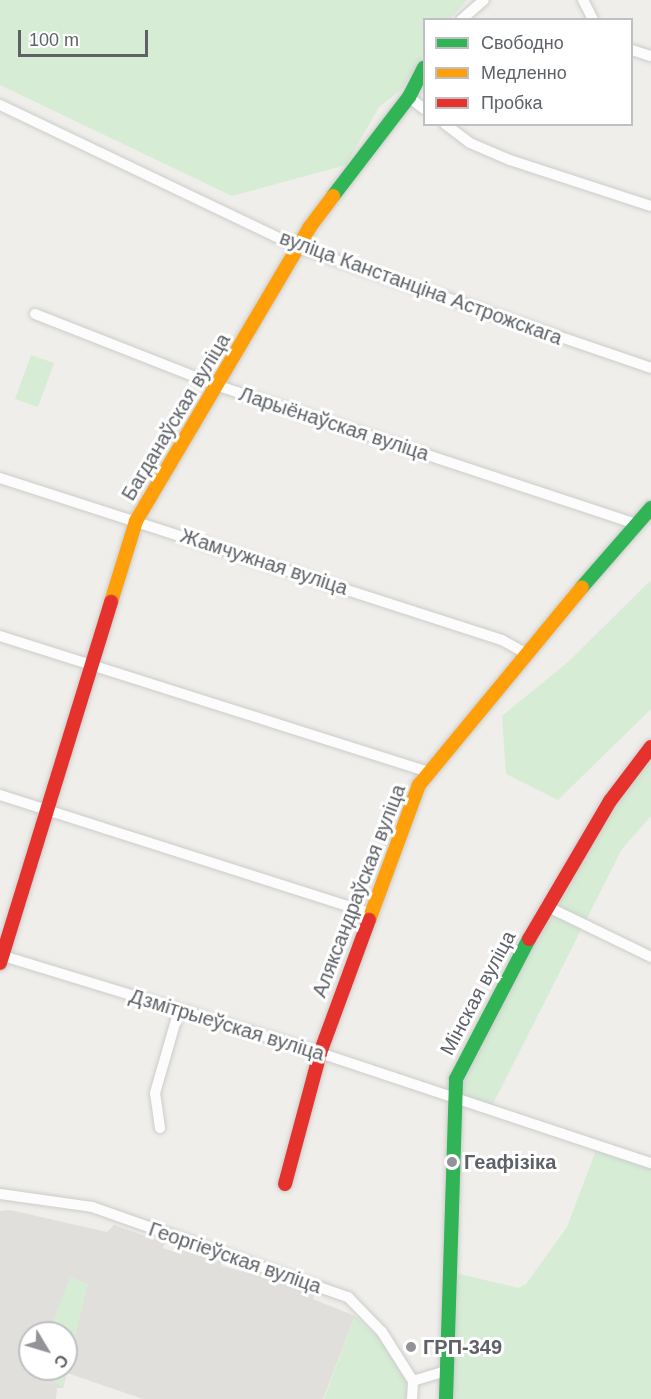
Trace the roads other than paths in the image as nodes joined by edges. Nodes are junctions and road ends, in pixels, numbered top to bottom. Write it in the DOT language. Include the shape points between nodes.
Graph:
graph roads {
  1 [pos="484,0"];
  2 [pos="583,0"];
  3 [pos="463,18"];
  4 [pos="592,18"];
  5 [pos="633,50"];
  6 [pos="651,56"];
  7 [pos="423,70"];
  8 [pos="409,97"];
  9 [pos="0,105"];
  10 [pos="423,108"];
  11 [pos="448,126"];
  12 [pos="651,206"];
  13 [pos="298,247"];
  14 [pos="35,314"];
  15 [pos="651,369"];
  16 [pos="219,386"];
  17 [pos="0,478"];
  18 [pos="651,508"];
  19 [pos="136,521"];
  20 [pos="637,524"];
  21 [pos="0,636"];
  22 [pos="525,653"];
  23 [pos="93,666"];
  24 [pos="651,747"];
  25 [pos="428,772"];
  26 [pos="0,795"];
  27 [pos="48,809"];
  28 [pos="546,906"];
  29 [pos="369,913"];
  30 [pos="651,957"];
  31 [pos="1,958"];
  32 [pos="179,1010"];
  33 [pos="320,1053"];
  34 [pos="454,1098"];
  35 [pos="160,1128"];
  36 [pos="651,1163"];
  37 [pos="285,1184"];
  38 [pos="0,1194"];
  39 [pos="446,1371"];
  40 [pos="413,1382"];
  41 [pos="412,1399"];
  42 [pos="446,1399"];
  1 -- 3 [label="street"];
  2 -- 4 [label="street"];
  5 -- 6 [label="street"];
  7 -- 8 [label="street, Багданаўская вуліца"];
  8 -- 10 [label="street"];
  8 -- 13 [label="street, Багданаўская вуліца"];
  9 -- 13 [label="street, вуліца Канстанціна Астрожскага"];
  11 -- 12 [label="street" via="470,143 510,160"];
  13 -- 15 [label="street, вуліца Канстанціна Астрожскага"];
  13 -- 16 [label="street, Багданаўская вуліца"];
  14 -- 16 [label="street, Ларыёнаўская вуліца"];
  16 -- 19 [label="street, Багданаўская вуліца"];
  16 -- 20 [label="street, Ларыёнаўская вуліца"];
  17 -- 19 [label="street, Жамчужная вуліца"];
  18 -- 20 [label="street, Аляксандраўская вуліца"];
  19 -- 22 [label="street, Жамчужная вуліца" via="502,640"];
  19 -- 23 [label="street, Багданаўская вуліца"];
  20 -- 22 [label="street, Аляксандраўская вуліца"];
  21 -- 23 [label="street"];
  22 -- 25 [label="street, Аляксандраўская вуліца"];
  23 -- 25 [label="street"];
  23 -- 27 [label="street, Багданаўская вуліца"];
  24 -- 28 [label="street, Мінская вуліца" via="609,801"];
  25 -- 29 [label="street, Аляксандраўская вуліца" via="410,805"];
  26 -- 27 [label="street"];
  27 -- 29 [label="street"];
  27 -- 31 [label="street, Багданаўская вуліца"];
  28 -- 30 [label="street"];
  28 -- 34 [label="street, Мінская вуліца" via="460,1067"];
  29 -- 33 [label="street, Аляксандраўская вуліца"];
  31 -- 32 [label="street, Дзмітрыеўская вуліца"];
  32 -- 33 [label="street, Дзмітрыеўская вуліца"];
  32 -- 35 [label="street" via="155,1093"];
  33 -- 34 [label="street, Дзмітрыеўская вуліца"];
  33 -- 37 [label="street, Аляксандраўская вуліца"];
  34 -- 36 [label="street, Дзмітрыеўская вуліца"];
  34 -- 39 [label="street, Мінская вуліца"];
  38 -- 40 [label="street, Георгіеўская вуліца" via="92,1207 348,1298 382,1332"];
  39 -- 40 [label="street"];
  39 -- 42 [label="street, Мінская вуліца"];
  40 -- 41 [label="street"];
}
